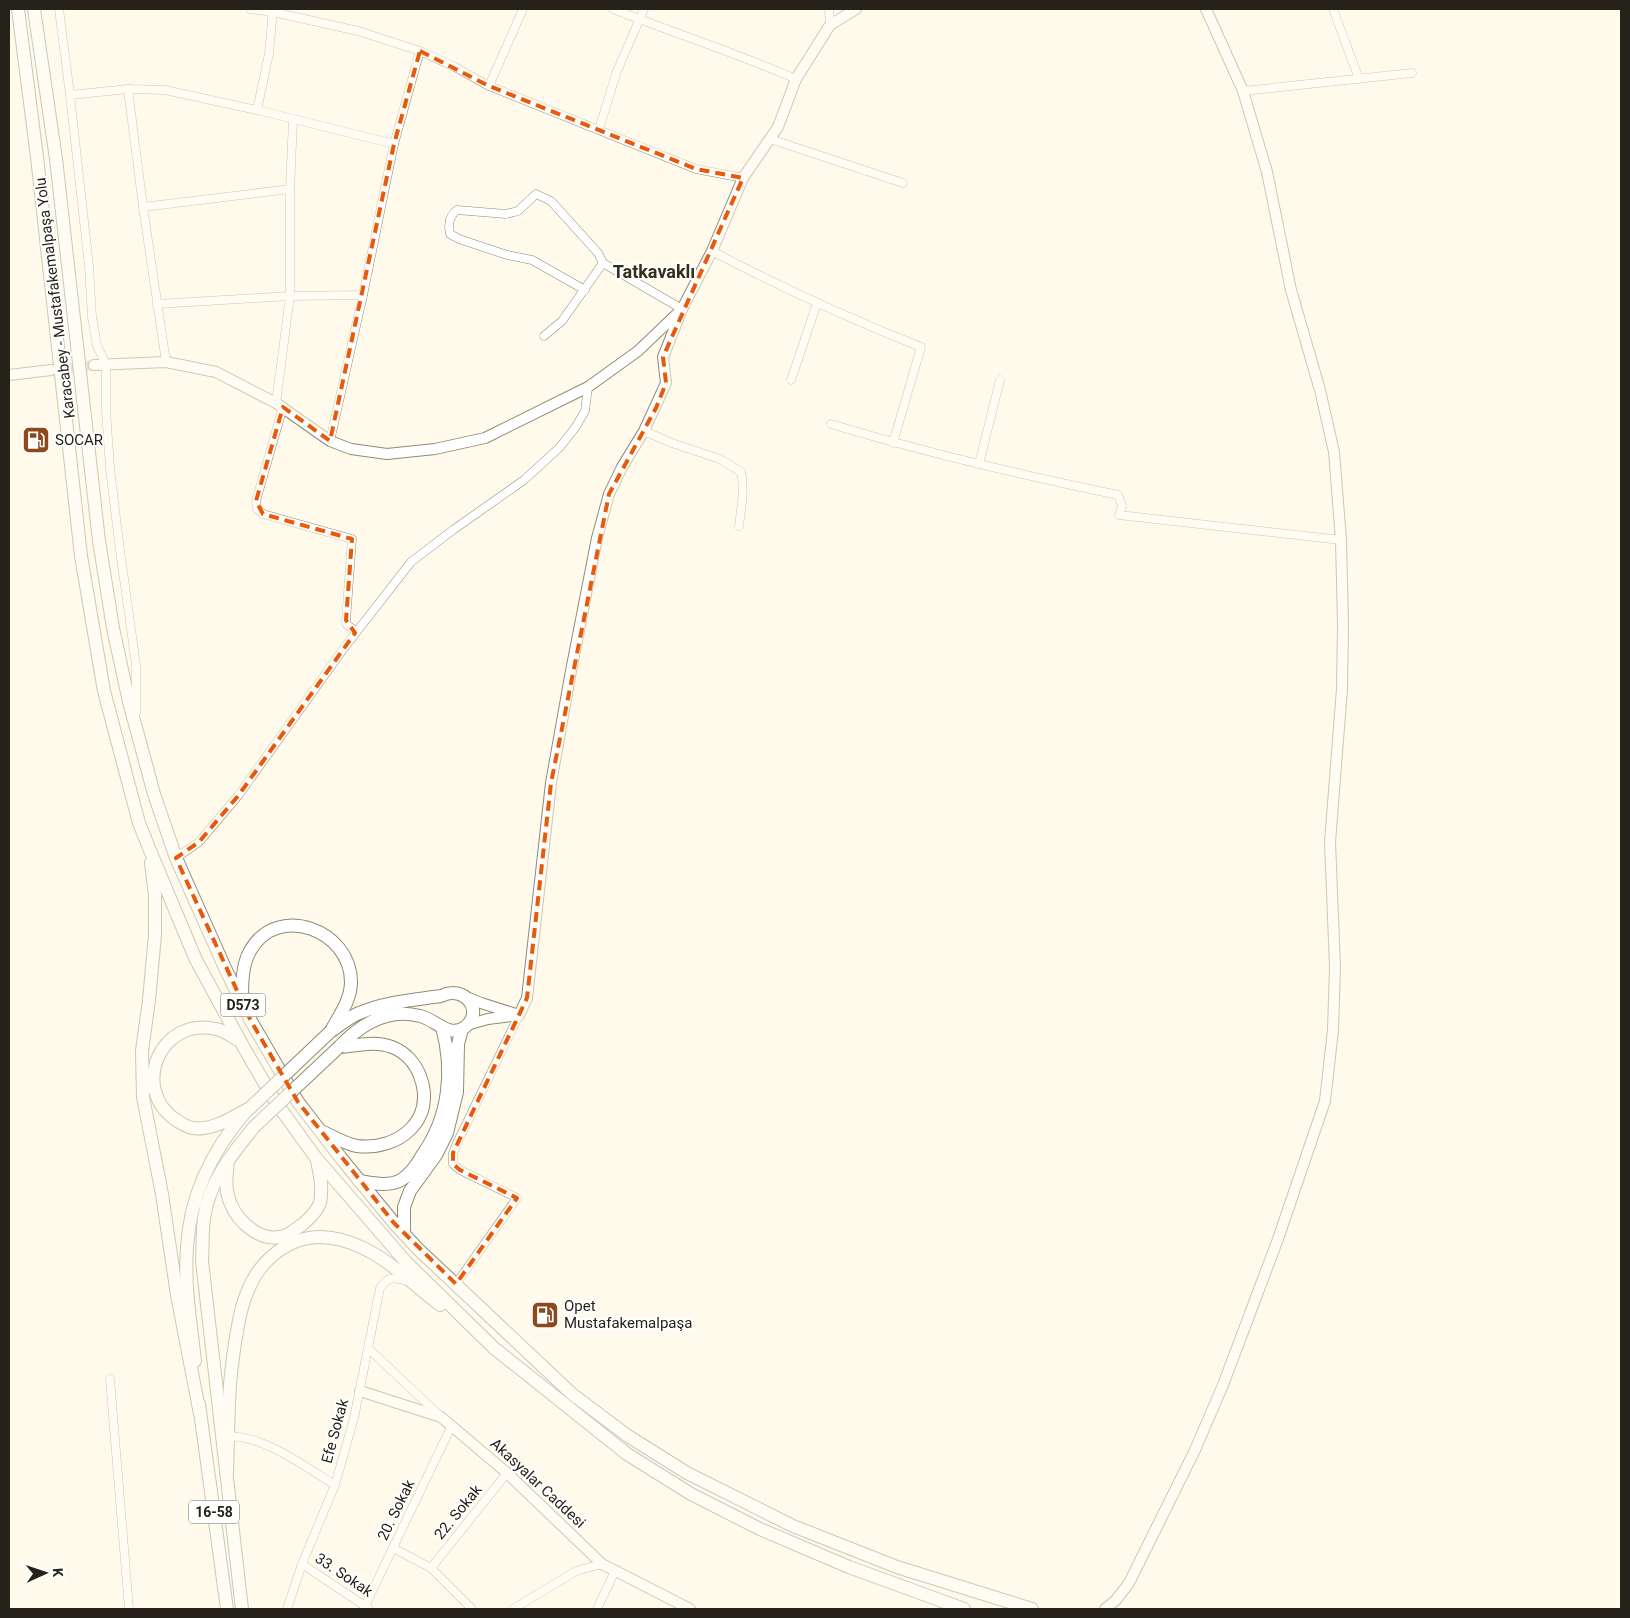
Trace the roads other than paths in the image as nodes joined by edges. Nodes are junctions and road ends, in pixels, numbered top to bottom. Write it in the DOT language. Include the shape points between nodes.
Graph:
graph roads {
  1 [pos="18,9"];
  2 [pos="34,9"];
  3 [pos="59,9"];
  4 [pos="250,9"];
  5 [pos="523,9"];
  6 [pos="614,9"];
  7 [pos="644,9"];
  8 [pos="829,9"];
  9 [pos="856,9"];
  10 [pos="1206,9"];
  11 [pos="1332,9"];
  12 [pos="273,10"];
  13 [pos="638,19"];
  14 [pos="830,25"];
  15 [pos="420,51"];
  16 [pos="1412,73"];
  17 [pos="796,79"];
  18 [pos="1360,79"];
  19 [pos="489,86"];
  20 [pos="128,89"];
  21 [pos="1243,91"];
  22 [pos="70,95"];
  23 [pos="257,110"];
  24 [pos="293,120"];
  25 [pos="599,130"];
  26 [pos="770,139"];
  27 [pos="394,144"];
  28 [pos="743,178"];
  29 [pos="903,183"];
  30 [pos="290,189"];
  31 [pos="143,207"];
  32 [pos="712,251"];
  33 [pos="603,263"];
  34 [pos="585,290"];
  35 [pos="363,295"];
  36 [pos="290,296"];
  37 [pos="816,303"];
  38 [pos="157,304"];
  39 [pos="682,308"];
  40 [pos="544,336"];
  41 [pos="166,362"];
  42 [pos="106,364"];
  43 [pos="94,365"];
  44 [pos="51,370"];
  45 [pos="9,375"];
  46 [pos="791,380"];
  47 [pos="1000,380"];
  48 [pos="588,387"];
  49 [pos="280,405"];
  50 [pos="832,424"];
  51 [pos="644,431"];
  52 [pos="330,441"];
  53 [pos="893,443"];
  54 [pos="979,464"];
  55 [pos="739,526"];
  56 [pos="1342,540"];
  57 [pos="356,631"];
  58 [pos="135,726"];
  59 [pos="149,848"];
  60 [pos="176,858"];
  61 [pos="441,996"];
  62 [pos="466,997"];
  63 [pos="242,1002"];
  64 [pos="519,1015"];
  65 [pos="440,1026"];
  66 [pos="464,1027"];
  67 [pos="331,1031"];
  68 [pos="240,1041"];
  69 [pos="339,1047"];
  70 [pos="250,1108"];
  71 [pos="320,1131"];
  72 [pos="316,1158"];
  73 [pos="228,1160"];
  74 [pos="360,1181"];
  75 [pos="404,1234"];
  76 [pos="411,1282"];
  77 [pos="456,1284"];
  78 [pos="494,1348"];
  79 [pos="368,1349"];
  80 [pos="110,1379"];
  81 [pos="360,1391"];
  82 [pos="200,1414"];
  83 [pos="441,1417"];
  84 [pos="452,1425"];
  85 [pos="225,1436"];
  86 [pos="507,1473"];
  87 [pos="335,1485"];
  88 [pos="393,1548"];
  89 [pos="302,1564"];
  90 [pos="602,1564"];
  91 [pos="431,1568"];
  92 [pos="615,1571"];
  93 [pos="368,1608"];
  94 [pos="128,1609"];
  95 [pos="227,1609"];
  96 [pos="242,1609"];
  97 [pos="287,1609"];
  98 [pos="472,1609"];
  99 [pos="513,1609"];
  100 [pos="597,1609"];
  101 [pos="690,1609"];
  102 [pos="964,1609"];
  103 [pos="1032,1609"];
  104 [pos="1105,1609"];
  1 -- 59 [label="main road, Karacabey - Mustafakemalpaşa Yolu / D573" via="81,556 104,691 139,823"];
  2 -- 58 [label="main road, Karacabey - Mustafakemalpaşa Yolu / D573" via="57,169 99,541 113,628"];
  3 -- 22 [label="street"];
  4 -- 12 [label="street"];
  5 -- 19 [label="street"];
  6 -- 13 [label="street"];
  7 -- 13 [label="street"];
  8 -- 14 [label="street"];
  9 -- 14 [label="street"];
  10 -- 21 [label="street"];
  11 -- 18 [label="street"];
  12 -- 15 [label="street" via="358,31"];
  12 -- 23 [label="street" via="269,54"];
  13 -- 17 [label="street"];
  13 -- 25 [label="street" via="617,71"];
  14 -- 17 [label="street"];
  15 -- 19 [label="street"];
  15 -- 27 [label="street"];
  16 -- 18 [label="street"];
  17 -- 26 [label="street" via="778,127"];
  18 -- 21 [label="street"];
  19 -- 25 [label="street"];
  20 -- 22 [label="street"];
  20 -- 23 [label="street" via="165,90"];
  20 -- 31 [label="street"];
  21 -- 56 [label="street" via="1267,172 1291,290 1334,452"];
  22 -- 42 [label="street" via="92,317 97,346"];
  23 -- 24 [label="street"];
  24 -- 27 [label="street"];
  24 -- 30 [label="street"];
  25 -- 28 [label="street" via="696,170"];
  26 -- 28 [label="street"];
  26 -- 29 [label="street"];
  27 -- 35 [label="street"];
  28 -- 32 [label="street"];
  30 -- 31 [label="street"];
  30 -- 36 [label="street"];
  31 -- 38 [label="street"];
  32 -- 37 [label="street"];
  32 -- 39 [label="street"];
  33 -- 34 [label="street"];
  33 -- 34 [label="street" via="552,201 536,194 518,211 506,214 457,210 452,213 450,234 507,255 532,260"];
  33 -- 39 [label="street"];
  34 -- 40 [label="street" via="562,321"];
  35 -- 36 [label="street"];
  35 -- 52 [label="street"];
  36 -- 38 [label="street"];
  36 -- 49 [label="street"];
  37 -- 46 [label="street"];
  37 -- 53 [label="street" via="921,347"];
  38 -- 41 [label="street"];
  39 -- 48 [label="street" via="638,351"];
  39 -- 51 [label="street" via="663,356 666,383"];
  41 -- 42 [label="street"];
  41 -- 49 [label="street" via="216,372"];
  42 -- 43 [label="street"];
  42 -- 58 [label="street" via="110,468 136,665"];
  44 -- 45 [label="street"];
  47 -- 54 [label="street"];
  48 -- 52 [label="street" via="485,438 435,449 387,454 350,449"];
  48 -- 57 [label="street" via="586,412 559,448 524,480 411,562"];
  49 -- 52 [label="street"];
  49 -- 57 [label="street" via="256,505 263,514 352,539 346,620 347,625"];
  50 -- 53 [label="street"];
  51 -- 55 [label="street" via="720,459 741,472"];
  51 -- 64 [label="street" via="609,494 597,538 551,783 527,998"];
  53 -- 54 [label="street"];
  54 -- 56 [label="street" via="1118,495 1122,506 1120,515"];
  56 -- 104 [label="street" via="1342,689 1330,842 1334,916 1333,1030 1325,1101 1224,1385 1129,1584"];
  57 -- 60 [label="street" via="238,796 199,842"];
  58 -- 60 [label="main road, Karacabey - Mustafakemalpaşa Yolu / D573"];
  59 -- 68 [label="main road, Karacabey - Mustafakemalpaşa Yolu / D573" via="196,960"];
  59 -- 82 [label="main road" via="155,895 155,936 142,1051 143,1097"];
  60 -- 63 [label="main road, Karacabey - Mustafakemalpaşa Yolu / D573"];
  61 -- 62 [label="main road" via="454,992"];
  61 -- 65 [label="main road" via="434,1008"];
  61 -- 67 [label="main road" via="375,1007 356,1014"];
  62 -- 64 [label="street"];
  62 -- 66 [label="main road" via="472,1008 471,1020"];
  63 -- 67 [label="main road" via="243,973 249,952 259,937 272,929 301,925 328,938 340,948 348,964 351,982 347,1001"];
  63 -- 71 [label="main road, Karacabey - Mustafakemalpaşa Yolu / D573" via="298,1102"];
  64 -- 66 [label="street" via="488,1019"];
  64 -- 77 [label="street" via="453,1153 453,1164 460,1170 517,1198"];
  65 -- 66 [label="main road" via="450,1031"];
  65 -- 69 [label="main road" via="419,1015 392,1015 371,1021 352,1033"];
  65 -- 74 [label="main road" via="447,1053 447,1096 441,1122 431,1143 416,1166 401,1180 388,1184"];
  66 -- 75 [label="main road" via="458,1044 457,1092 447,1133 436,1156 410,1191 404,1207"];
  67 -- 70 [label="main road, bridge"];
  68 -- 70 [label="main road" via="217,1029 200,1027 181,1032 158,1054 153,1067 155,1093 162,1109 183,1125 193,1128 211,1127"];
  68 -- 72 [label="main road, Karacabey - Mustafakemalpaşa Yolu / D573" via="275,1101"];
  69 -- 71 [label="main road" via="380,1043 408,1056 423,1083 424,1102 418,1120 406,1134 390,1143 354,1146"];
  69 -- 73 [label="main road, bridge" via="254,1127"];
  70 -- 82 [label="main road" via="214,1154 191,1215 187,1280"];
  71 -- 74 [label="main road, Karacabey - Mustafakemalpaşa Yolu / D573"];
  72 -- 73 [label="main road" via="322,1192 319,1206 300,1226 287,1235 276,1237 251,1230 237,1217 226,1183"];
  72 -- 78 [label="main road, Karacabey - Mustafakemalpaşa Yolu / D573" via="406,1262"];
  73 -- 85 [label="main road" via="212,1188 204,1217 202,1261"];
  74 -- 75 [label="main road, Karacabey - Mustafakemalpaşa Yolu / D573"];
  75 -- 77 [label="main road, Karacabey - Mustafakemalpaşa Yolu / D573"];
  76 -- 78 [label="main road"];
  76 -- 79 [label="street, Efe Sokak" via="392,1278 380,1288"];
  76 -- 85 [label="main road" via="383,1259 344,1241 328,1237 308,1238 280,1249 268,1259 248,1288 239,1318"];
  77 -- 103 [label="main road, Karacabey - Mustafakemalpaşa Yolu / D573" via="572,1394 628,1436 687,1473 801,1530 897,1567"];
  78 -- 102 [label="main road, Karacabey - Mustafakemalpaşa Yolu / D573" via="627,1454 691,1494 760,1529 849,1567"];
  79 -- 81 [label="street, Efe Sokak"];
  79 -- 83 [label="street"];
  80 -- 94 [label="street"];
  81 -- 83 [label="street, Akasyalar Caddesi"];
  81 -- 87 [label="street, Efe Sokak"];
  82 -- 95 [label="main road, 16-58"];
  83 -- 84 [label="street, Akasyalar Caddesi"];
  84 -- 86 [label="street, Akasyalar Caddesi"];
  84 -- 88 [label="street, 20. Sokak"];
  85 -- 87 [label="street" via="247,1437 265,1444"];
  85 -- 96 [label="main road, 16-58"];
  86 -- 90 [label="street, Akasyalar Caddesi"];
  86 -- 91 [label="street, 22. Sokak"];
  87 -- 89 [label="street, Efe Sokak"];
  88 -- 91 [label="street"];
  88 -- 93 [label="street, 20. Sokak"];
  89 -- 93 [label="street, 33. Sokak"];
  89 -- 97 [label="street, Efe Sokak"];
  90 -- 92 [label="street, Akasyalar Caddesi"];
  90 -- 99 [label="street" via="576,1571"];
  91 -- 98 [label="street"];
  92 -- 100 [label="street"];
  92 -- 101 [label="street, Akasyalar Caddesi"];
}
